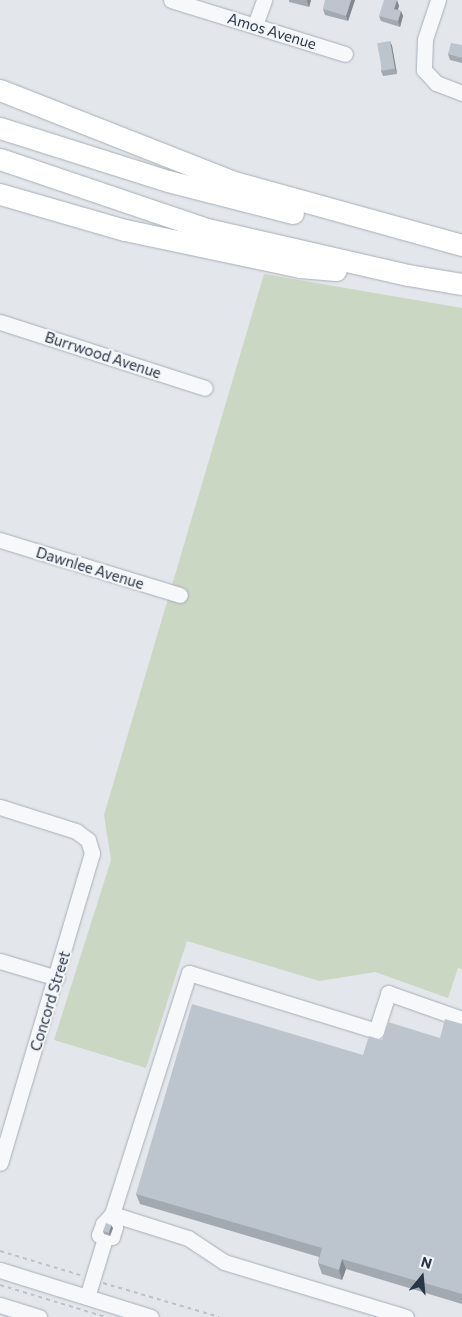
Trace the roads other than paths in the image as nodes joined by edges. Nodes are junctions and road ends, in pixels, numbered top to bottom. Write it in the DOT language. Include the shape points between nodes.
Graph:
graph roads {
  1 [pos="171,0"];
  2 [pos="264,0"];
  3 [pos="438,0"];
  4 [pos="255,25"];
  5 [pos="345,54"];
  6 [pos="0,90"];
  7 [pos="462,93"];
  8 [pos="0,128"];
  9 [pos="0,159"];
  10 [pos="0,194"];
  11 [pos="462,246"];
  12 [pos="408,275"];
  13 [pos="462,284"];
  14 [pos="0,322"];
  15 [pos="205,388"];
  16 [pos="0,540"];
  17 [pos="180,595"];
  18 [pos="0,807"];
  19 [pos="0,961"];
  20 [pos="57,978"];
  21 [pos="462,1019"];
  22 [pos="7,1118"];
  23 [pos="0,1163"];
  24 [pos="112,1214"];
  25 [pos="0,1276"];
  26 [pos="87,1297"];
  27 [pos="0,1305"];
  28 [pos="39,1317"];
  29 [pos="151,1317"];
  30 [pos="406,1317"];
  1 -- 4 [label="street, Amos Avenue"];
  2 -- 4 [label="street"];
  3 -- 7 [label="street" via="425,39 424,70 436,83"];
  4 -- 5 [label="street, Amos Avenue"];
  6 -- 11 [label="highway" via="231,180"];
  8 -- 11 [label="highway" via="233,198 317,219"];
  9 -- 12 [label="highway" via="207,229"];
  10 -- 12 [label="highway" via="125,230 207,249 300,267"];
  12 -- 13 [label="highway"];
  14 -- 15 [label="street, Burrwood Avenue"];
  16 -- 17 [label="street, Dawnlee Avenue"];
  18 -- 20 [label="street, Concord Street" via="67,827 88,840 92,852 91,865"];
  19 -- 20 [label="street"];
  20 -- 22 [label="street, Concord Street"];
  21 -- 24 [label="street" via="388,992 376,1031 189,973"];
  22 -- 23 [label="street, Concord Street"];
  24 -- 26 [label="street" via="99,1235 105,1238"];
  24 -- 30 [label="street" via="188,1238 224,1262"];
  25 -- 26 [label="street"];
  26 -- 29 [label="street"];
  27 -- 28 [label="street"];
}
